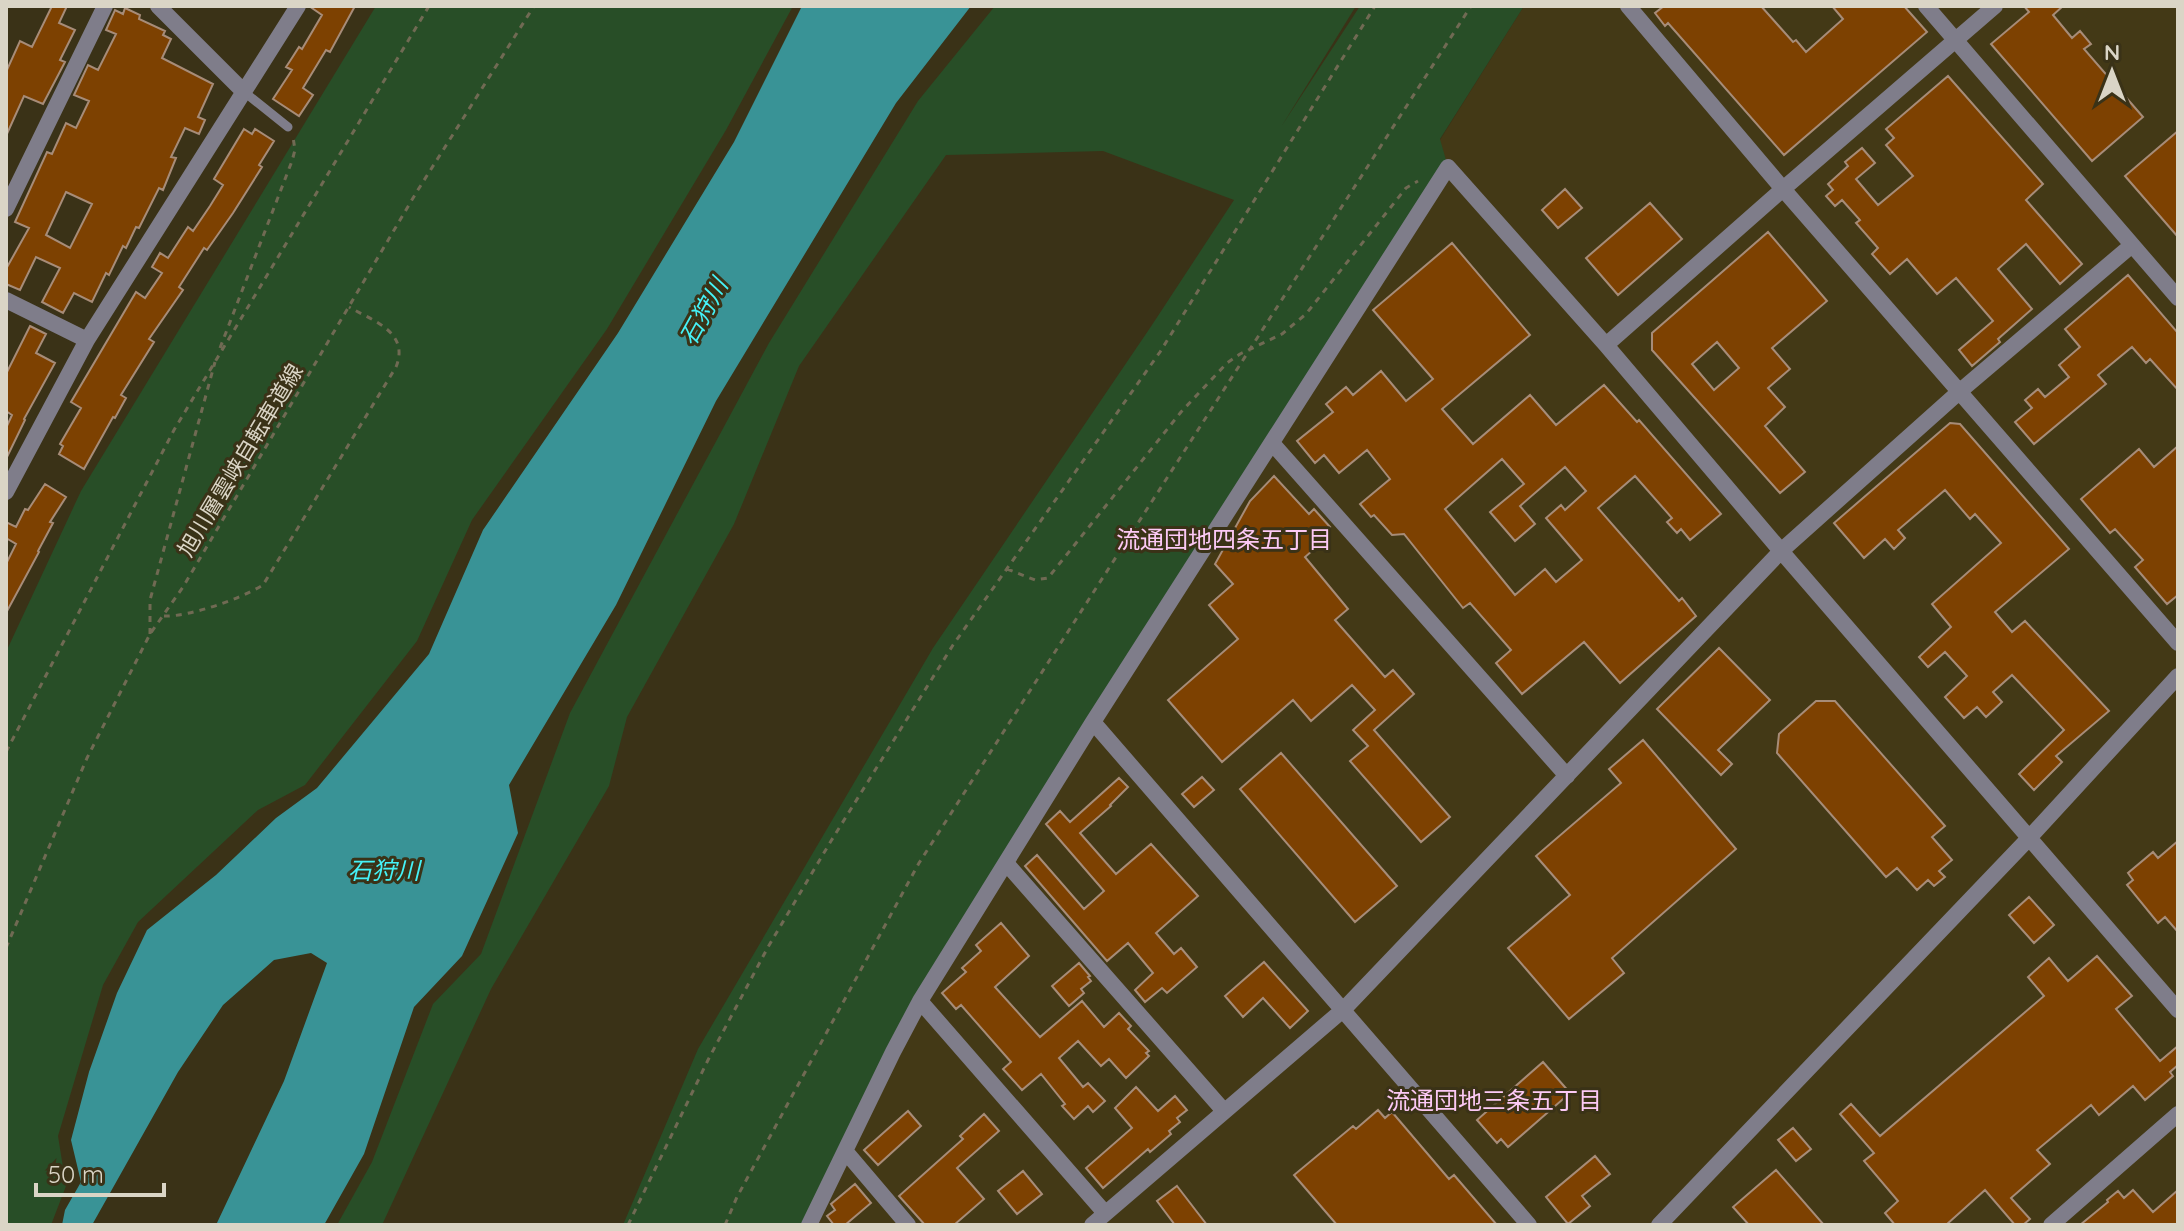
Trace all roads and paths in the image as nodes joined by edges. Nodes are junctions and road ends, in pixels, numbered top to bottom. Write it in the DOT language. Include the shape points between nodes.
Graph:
graph roads {
  1 [pos="105,6"];
  2 [pos="158,6"];
  3 [pos="298,6"];
  4 [pos="429,6"];
  5 [pos="534,6"];
  6 [pos="1375,6"];
  7 [pos="1471,6"];
  8 [pos="1628,6"];
  9 [pos="1926,6"];
  10 [pos="1995,6"];
  11 [pos="1955,41"];
  12 [pos="243,91"];
  13 [pos="288,127"];
  14 [pos="1442,178"];
  15 [pos="1783,189"];
  16 [pos="6,209"];
  17 [pos="2132,245"];
  18 [pos="2178,298"];
  19 [pos="6,300"];
  20 [pos="349,307"];
  21 [pos="87,340"];
  22 [pos="1606,345"];
  23 [pos="1252,348"];
  24 [pos="216,358"];
  25 [pos="1959,392"];
  26 [pos="1272,443"];
  27 [pos="6,492"];
  28 [pos="1781,551"];
  29 [pos="1007,569"];
  30 [pos="164,616"];
  31 [pos="150,634"];
  32 [pos="2178,643"];
  33 [pos="2178,676"];
  34 [pos="1093,722"];
  35 [pos="6,752"];
  36 [pos="1567,776"];
  37 [pos="2030,837"];
  38 [pos="1006,863"];
  39 [pos="6,948"];
  40 [pos="920,1001"];
  41 [pos="1344,1009"];
  42 [pos="2178,1010"];
  43 [pos="1224,1111"];
  44 [pos="2178,1114"];
  45 [pos="846,1152"];
  46 [pos="1105,1213"];
  47 [pos="628,1225"];
  48 [pos="725,1225"];
  49 [pos="809,1225"];
  50 [pos="908,1225"];
  51 [pos="1092,1225"];
  52 [pos="1529,1225"];
  53 [pos="1659,1225"];
  54 [pos="2051,1225"];
  1 -- 16 [label="street"];
  2 -- 12 [label="street"];
  3 -- 12 [label="street"];
  4 -- 24 [label="path"];
  5 -- 20 [label="path, 旭川層雲峡自転車道線"];
  6 -- 29 [label="path" via="1160,352"];
  7 -- 23 [label="path"];
  8 -- 15 [label="street"];
  9 -- 11 [label="street"];
  10 -- 11 [label="street"];
  11 -- 15 [label="street"];
  11 -- 17 [label="street"];
  12 -- 13 [label="lane"];
  12 -- 21 [label="street"];
  13 -- 24 [label="path" via="295,150 292,161"];
  14 -- 22 [label="street" via="1448,167"];
  14 -- 23 [label="path" via="1419,180 1406,188 1306,314 1282,334"];
  14 -- 26 [label="street"];
  15 -- 22 [label="street"];
  15 -- 25 [label="street"];
  17 -- 18 [label="street"];
  17 -- 25 [label="street"];
  19 -- 21 [label="street"];
  20 -- 30 [label="path, 旭川層雲峡自転車道線"];
  20 -- 30 [label="path" via="390,331 400,350 396,367 263,585 221,603"];
  21 -- 27 [label="street"];
  22 -- 28 [label="street"];
  23 -- 29 [label="path" via="1227,363 1181,412 1048,578 1035,580"];
  23 -- 48 [label="path" via="919,863"];
  24 -- 31 [label="path" via="150,600"];
  24 -- 35 [label="path"];
  25 -- 28 [label="street"];
  25 -- 32 [label="street"];
  26 -- 34 [label="street"];
  26 -- 36 [label="street"];
  28 -- 36 [label="street"];
  28 -- 37 [label="street"];
  29 -- 47 [label="path" via="953,645 768,947"];
  30 -- 31 [label="path, 旭川層雲峡自転車道線"];
  31 -- 39 [label="path, 旭川層雲峡自転車道線" via="87,758"];
  33 -- 37 [label="street"];
  34 -- 38 [label="street"];
  34 -- 41 [label="street"];
  36 -- 41 [label="street"];
  37 -- 42 [label="street"];
  37 -- 53 [label="street"];
  38 -- 40 [label="street"];
  38 -- 43 [label="street"];
  40 -- 45 [label="street"];
  40 -- 46 [label="street"];
  41 -- 43 [label="street"];
  41 -- 52 [label="street"];
  43 -- 46 [label="street"];
  44 -- 54 [label="street"];
  45 -- 49 [label="street"];
  45 -- 50 [label="street"];
  46 -- 51 [label="street"];
}
